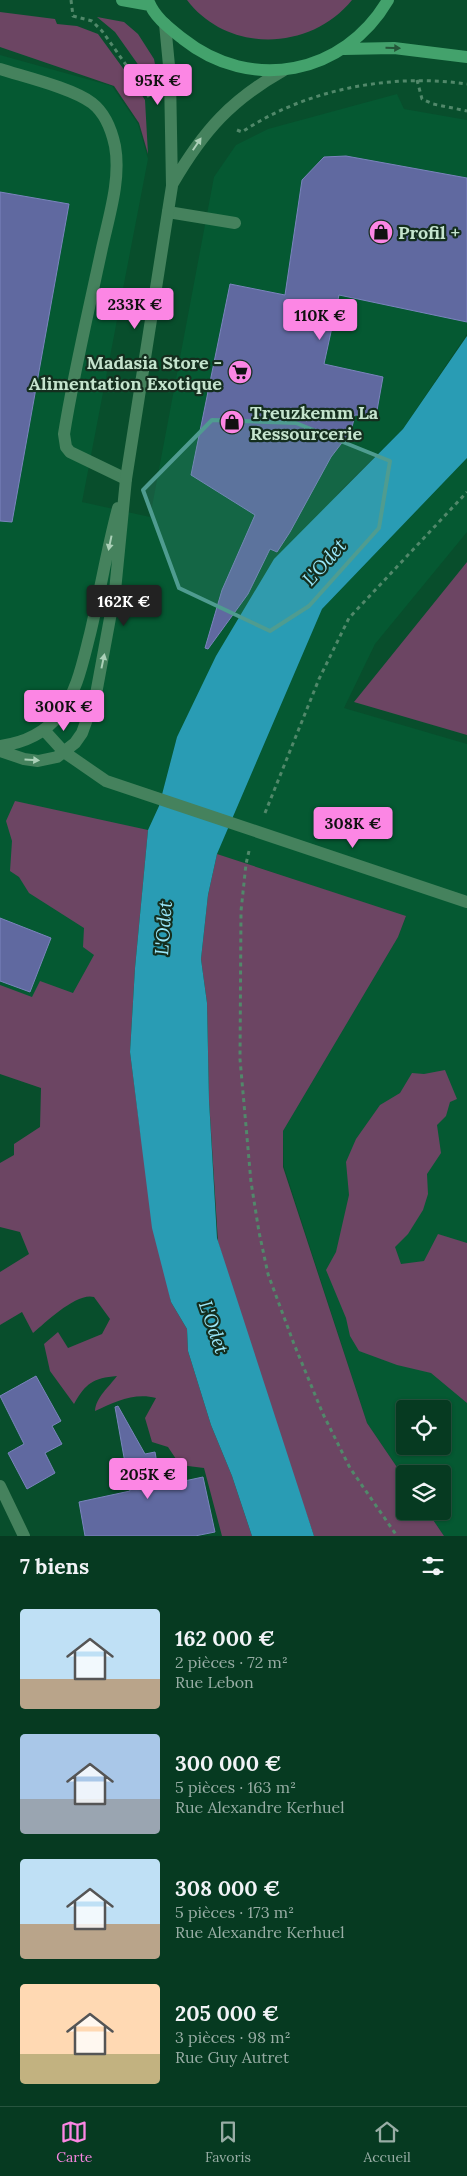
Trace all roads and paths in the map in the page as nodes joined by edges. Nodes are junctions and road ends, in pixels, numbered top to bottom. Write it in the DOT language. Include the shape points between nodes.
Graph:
graph roads {
  1 [pos="122,0"];
  2 [pos="388,0"];
  3 [pos="149,3"];
  4 [pos="165,24"];
  5 [pos="344,49"];
  6 [pos="467,57"];
  7 [pos="0,69"];
  8 [pos="284,70"];
  9 [pos="467,84"];
  10 [pos="467,111"];
  11 [pos="172,186"];
  12 [pos="168,212"];
  13 [pos="235,223"];
  14 [pos="126,479"];
  15 [pos="467,492"];
  16 [pos="44,730"];
  17 [pos="0,746"];
  18 [pos="0,751"];
  19 [pos="64,752"];
  20 [pos="257,831"];
  21 [pos="467,902"];
  22 [pos="0,1486"];
  23 [pos="24,1536"];
  24 [pos="397,1536"];
  1 -- 3 [label="main road"];
  2 -- 5 [label="main road" via="377,19"];
  3 -- 4 [label="main road"];
  4 -- 8 [label="main road" via="202,54 242,68"];
  4 -- 11 [label="street" via="170,76"];
  5 -- 6 [label="main road, one-way" via="394,48"];
  5 -- 8 [label="main road" via="317,62"];
  7 -- 14 [label="street" via="93,104 110,130 116,162 112,202 64,434 70,452"];
  11 -- 8 [label="street, one-way" via="188,156 214,124 256,86"];
  9 -- 10 [label="path" via="417,80 422,99"];
  11 -- 12 [label="street"];
  12 -- 13 [label="street"];
  12 -- 14 [label="street"];
  14 -- 16 [label="street, one-way" via="76,684 59,716"];
  19 -- 14 [label="street, one-way" via="75,743 84,727 104,660 120,554"];
  15 -- 20 [label="path" via="349,618 319,679"];
  16 -- 17 [label="street"];
  16 -- 19 [label="street"];
  18 -- 19 [label="street, one-way" via="38,761"];
  19 -- 20 [label="street" via="106,781"];
  20 -- 21 [label="street"];
  20 -- 24 [label="path" via="246,864 241,911 240,1039 251,1182 259,1232 268,1274 326,1420 350,1468"];
  22 -- 23 [label="street"];
}
